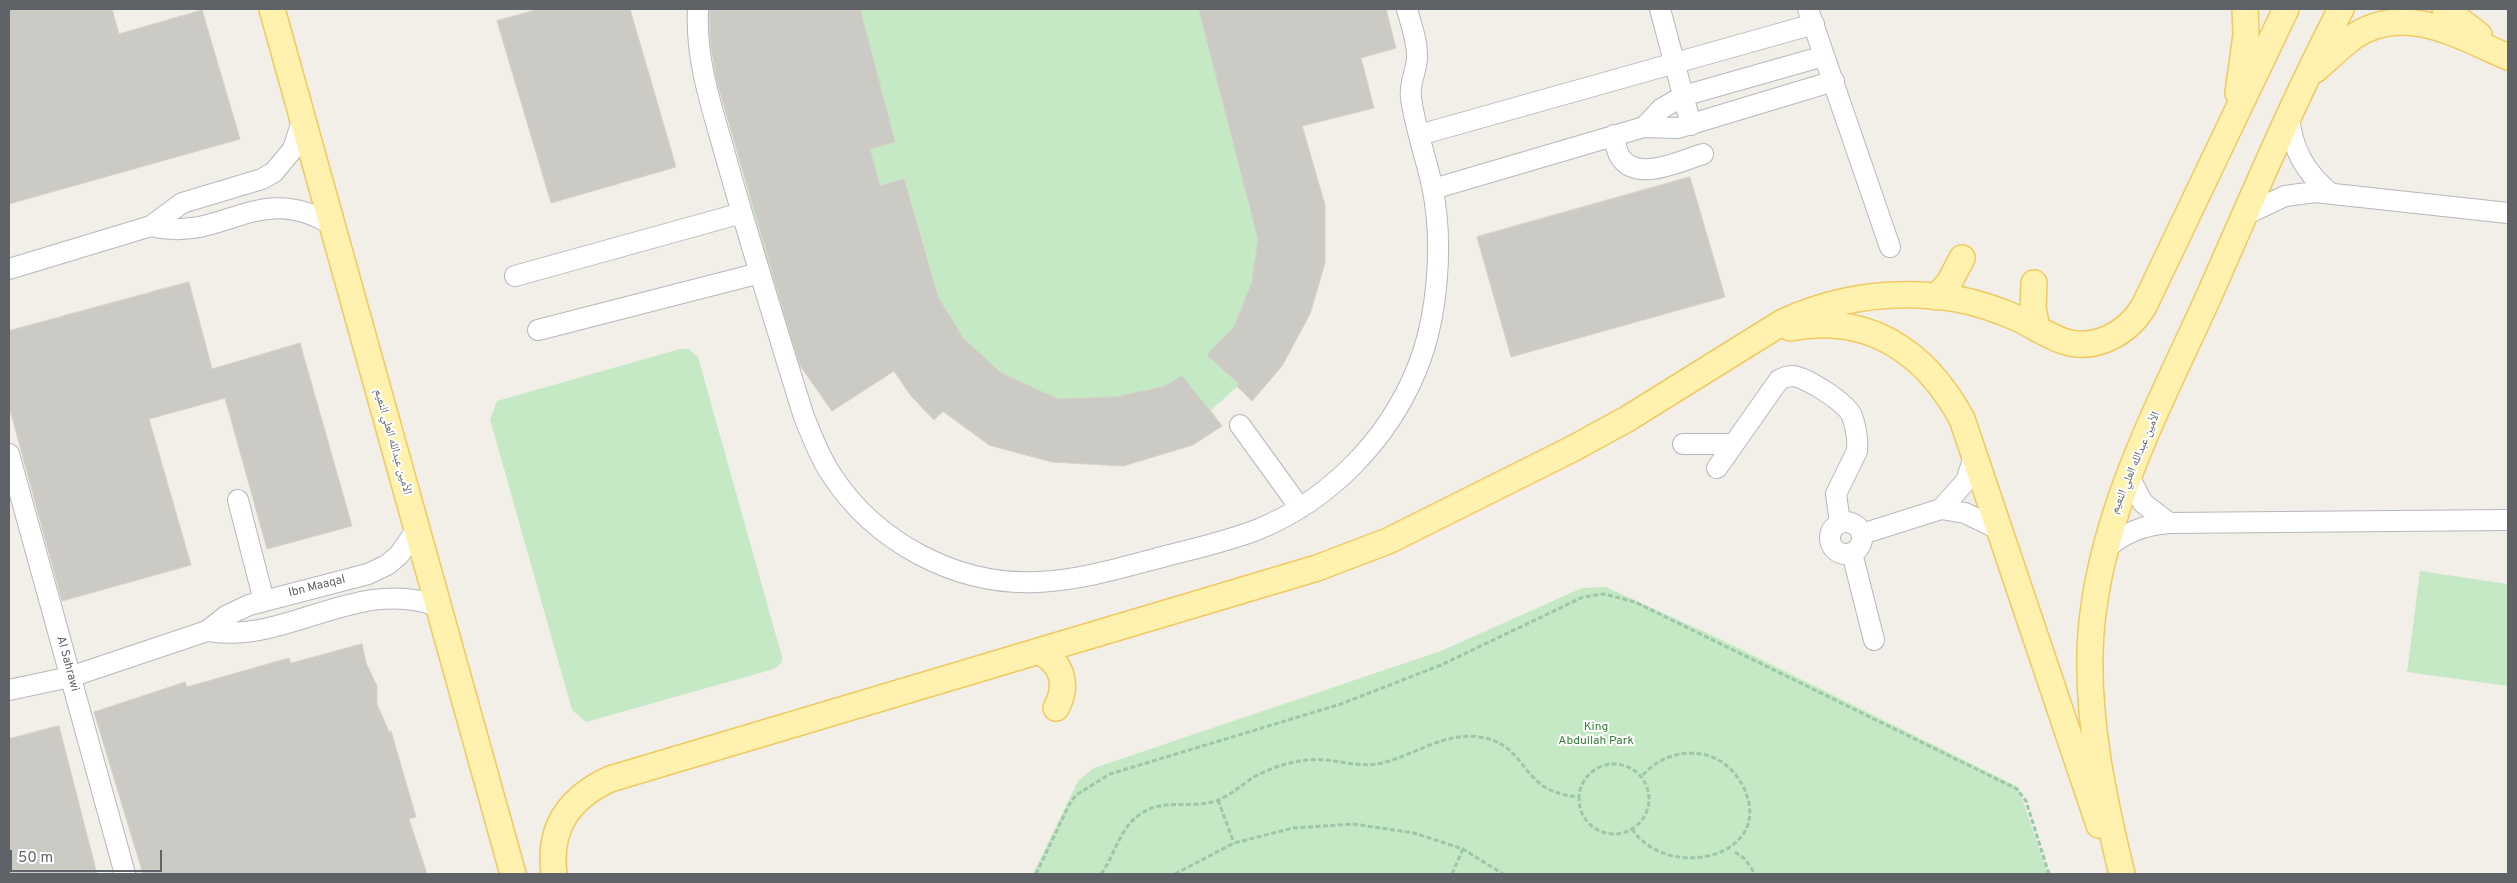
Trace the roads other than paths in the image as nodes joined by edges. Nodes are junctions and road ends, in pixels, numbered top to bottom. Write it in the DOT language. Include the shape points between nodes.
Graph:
graph roads {
  1 [pos="272,9"];
  2 [pos="698,9"];
  3 [pos="1407,9"];
  4 [pos="1660,9"];
  5 [pos="2245,9"];
  6 [pos="2286,9"];
  7 [pos="2341,9"];
  8 [pos="2445,9"];
  9 [pos="1811,16"];
  10 [pos="1824,56"];
  11 [pos="2508,57"];
  12 [pos="1674,63"];
  13 [pos="2306,78"];
  14 [pos="1834,81"];
  15 [pos="1683,96"];
  16 [pos="2289,116"];
  17 [pos="2233,120"];
  18 [pos="302,121"];
  19 [pos="1690,125"];
  20 [pos="1644,126"];
  21 [pos="1419,135"];
  22 [pos="1614,136"];
  23 [pos="1703,154"];
  24 [pos="248,185"];
  25 [pos="1433,189"];
  26 [pos="2330,193"];
  27 [pos="256,210"];
  28 [pos="2508,212"];
  29 [pos="742,213"];
  30 [pos="2245,215"];
  31 [pos="332,225"];
  32 [pos="151,226"];
  33 [pos="1890,247"];
  34 [pos="1962,258"];
  35 [pos="9,269"];
  36 [pos="760,273"];
  37 [pos="515,276"];
  38 [pos="2034,283"];
  39 [pos="1936,296"];
  40 [pos="2037,329"];
  41 [pos="538,330"];
  42 [pos="1760,336"];
  43 [pos="1240,425"];
  44 [pos="1684,444"];
  45 [pos="1734,444"];
  46 [pos="9,454"];
  47 [pos="1974,457"];
  48 [pos="1718,468"];
  49 [pos="2128,475"];
  50 [pos="238,500"];
  51 [pos="1300,508"];
  52 [pos="1941,509"];
  53 [pos="2508,520"];
  54 [pos="1840,523"];
  55 [pos="2169,523"];
  56 [pos="417,529"];
  57 [pos="1998,529"];
  58 [pos="1862,534"];
  59 [pos="2104,550"];
  60 [pos="1852,554"];
  61 [pos="368,574"];
  62 [pos="333,583"];
  63 [pos="373,599"];
  64 [pos="264,601"];
  65 [pos="438,606"];
  66 [pos="338,608"];
  67 [pos="207,631"];
  68 [pos="1874,640"];
  69 [pos="1038,651"];
  70 [pos="70,677"];
  71 [pos="9,690"];
  72 [pos="1056,708"];
  73 [pos="125,874"];
  74 [pos="513,874"];
  75 [pos="554,874"];
  76 [pos="2118,874"];
  77 [pos="2122,874"];
  1 -- 18 [label="main road, الأمين عبدالله العلي النعيم"];
  2 -- 29 [label="street" via="701,68"];
  3 -- 21 [label="street" via="1416,46 1410,94"];
  4 -- 12 [label="street"];
  5 -- 17 [label="main road" via="2243,64"];
  6 -- 17 [label="main road"];
  7 -- 13 [label="main road, الأمين عبدالله العلي النعيم"];
  8 -- 11 [label="main road"];
  9 -- 10 [label="street"];
  9 -- 12 [label="street"];
  10 -- 14 [label="street"];
  10 -- 15 [label="street"];
  11 -- 13 [label="main road" via="2425,23 2406,21 2387,23 2362,33"];
  12 -- 15 [label="street"];
  12 -- 21 [label="street"];
  13 -- 16 [label="main road, الأمين عبدالله العلي النعيم"];
  14 -- 19 [label="street"];
  14 -- 33 [label="street"];
  15 -- 19 [label="street"];
  15 -- 20 [label="street" via="1661,108"];
  16 -- 26 [label="street" via="2294,146 2300,159 2318,184"];
  16 -- 30 [label="main road, الأمين عبدالله العلي النعيم"];
  17 -- 40 [label="main road" via="2136,319 2111,338 2081,344 2065,342"];
  18 -- 24 [label="street" via="294,149 285,161 274,172"];
  18 -- 31 [label="main road, الأمين عبدالله العلي النعيم"];
  19 -- 20 [label="street" via="1667,129"];
  20 -- 22 [label="street"];
  21 -- 25 [label="street"];
  22 -- 23 [label="street" via="1618,154 1638,168 1655,169"];
  22 -- 25 [label="street"];
  24 -- 27 [label="street"];
  24 -- 32 [label="street" via="182,204"];
  25 -- 51 [label="street" via="1436,283 1430,328 1416,371 1395,412 1369,449 1337,481"];
  26 -- 28 [label="street"];
  26 -- 30 [label="street" via="2285,196"];
  27 -- 31 [label="street" via="288,208 303,211"];
  27 -- 32 [label="street" via="191,230"];
  29 -- 36 [label="street"];
  29 -- 37 [label="street"];
  30 -- 49 [label="main road, الأمين عبدالله العلي النعيم"];
  31 -- 56 [label="main road, الأمين عبدالله العلي النعيم"];
  32 -- 35 [label="street"];
  34 -- 39 [label="main road" via="1949,283"];
  36 -- 41 [label="street"];
  36 -- 51 [label="street" via="804,417 830,472 848,497 893,539 947,567 1006,581 1037,582 1103,573 1259,528"];
  38 -- 40 [label="main road" via="2033,307"];
  39 -- 40 [label="main road" via="1992,308"];
  39 -- 42 [label="main road" via="1884,294 1832,303 1783,322"];
  42 -- 47 [label="main road" via="1812,324 1838,325 1890,341 1932,374 1949,395 1962,419"];
  42 -- 69 [label="main road" via="1601,434 1365,552"];
  43 -- 51 [label="street"];
  44 -- 45 [label="street"];
  45 -- 48 [label="street"];
  45 -- 54 [label="street" via="1779,380 1786,376 1804,380 1842,403 1852,416 1858,444 1836,494"];
  46 -- 70 [label="street, Al Sahrawi"];
  47 -- 52 [label="street" via="1966,481"];
  47 -- 57 [label="main road"];
  49 -- 55 [label="street" via="2143,503"];
  49 -- 59 [label="main road, الأمين عبدالله العلي النعيم"];
  50 -- 64 [label="street"];
  52 -- 57 [label="street" via="1965,513"];
  52 -- 58 [label="street"];
  53 -- 55 [label="street"];
  54 -- 58 [label="street" via="1853,524"];
  54 -- 60 [label="street" via="1830,534 1830,541 1838,552"];
  55 -- 59 [label="street" via="2141,527"];
  56 -- 61 [label="street, Ibn Maaqal" via="399,555"];
  56 -- 65 [label="main road, الأمين عبدالله العلي النعيم"];
  57 -- 76 [label="main road"];
  58 -- 60 [label="street" via="1861,545"];
  59 -- 77 [label="main road, الأمين عبدالله العلي النعيم" via="2092,625 2090,676 2099,760"];
  60 -- 68 [label="street"];
  61 -- 62 [label="street, Ibn Maaqal"];
  61 -- 63 [label="street" via="359,587 361,594"];
  62 -- 64 [label="street, Ibn Maaqal"];
  62 -- 66 [label="street" via="346,587 348,594"];
  63 -- 65 [label="street, Ibn Maaqal" via="409,598"];
  63 -- 66 [label="street, Ibn Maaqal"];
  64 -- 67 [label="street, Ibn Maaqal" via="238,610"];
  65 -- 74 [label="main road, الأمين عبدالله العلي النعيم"];
  66 -- 67 [label="street, Ibn Maaqal" via="244,634"];
  67 -- 70 [label="street, Ibn Maaqal"];
  69 -- 72 [label="main road" via="1047,655 1060,670 1063,690"];
  69 -- 75 [label="main road" via="591,787 564,814 553,850"];
  70 -- 71 [label="street, Ibn Maaqal"];
  70 -- 73 [label="street, Al Sahrawi"];
}
